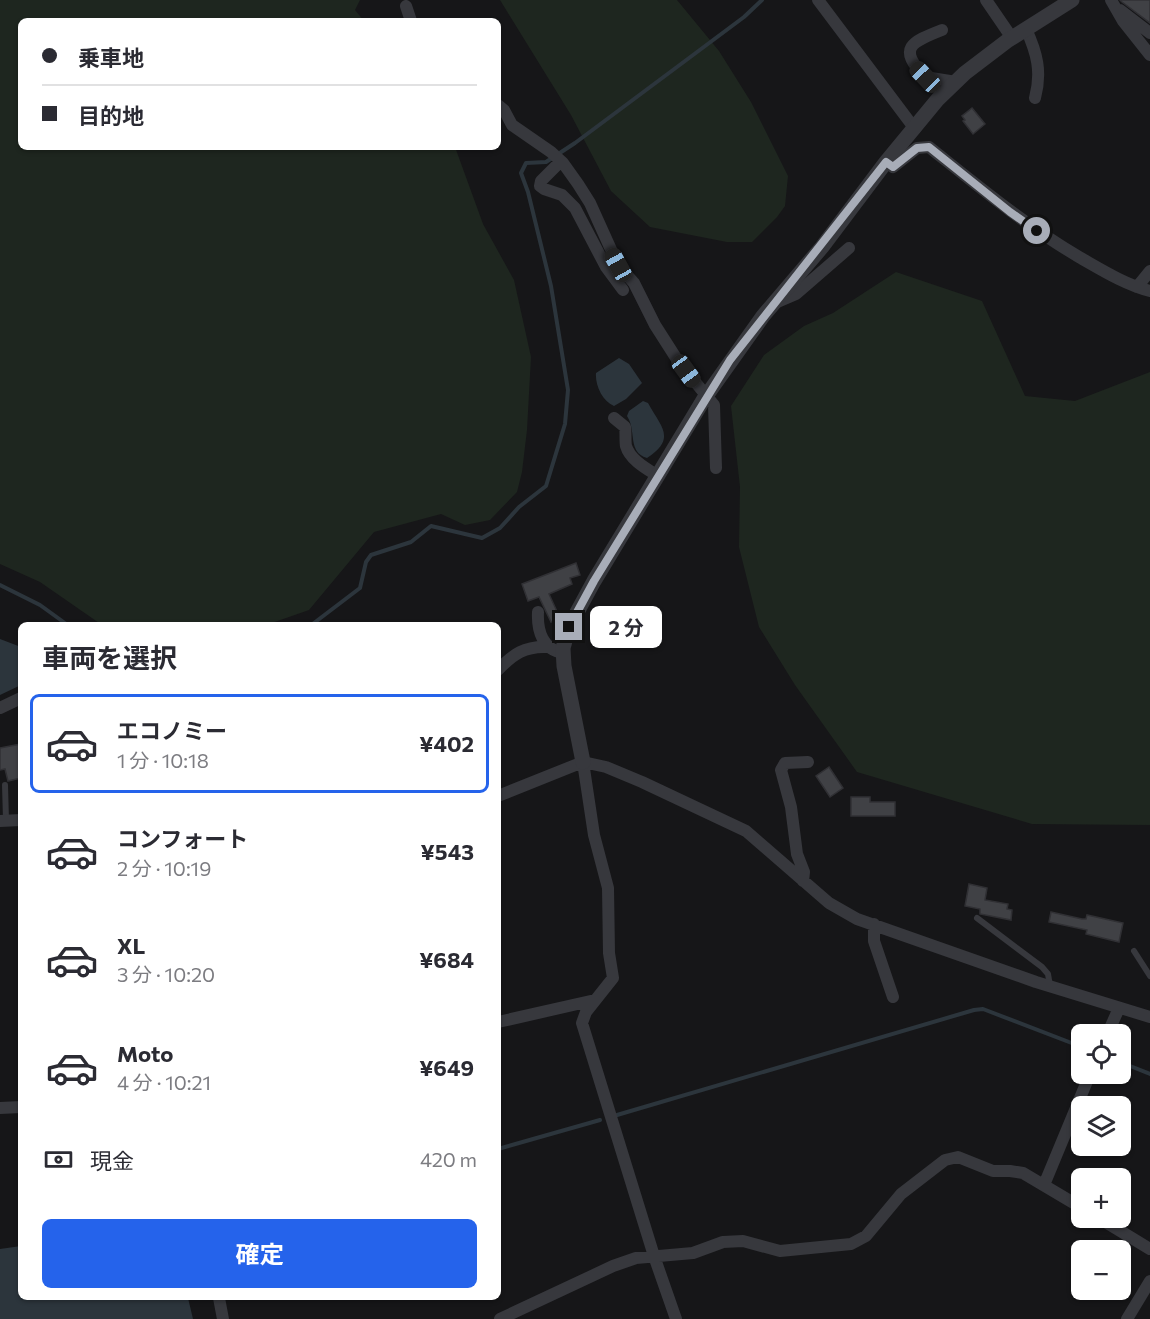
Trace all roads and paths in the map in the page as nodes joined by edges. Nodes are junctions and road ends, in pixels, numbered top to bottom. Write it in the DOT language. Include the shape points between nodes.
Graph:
graph roads {
  1 [pos="818,0"];
  2 [pos="986,0"];
  3 [pos="1072,0"];
  4 [pos="1112,3"];
  5 [pos="406,6"];
  6 [pos="410,18"];
  7 [pos="1026,29"];
  8 [pos="942,30"];
  9 [pos="1150,33"];
  10 [pos="1012,38"];
  11 [pos="1150,56"];
  12 [pos="956,82"];
  13 [pos="1035,98"];
  14 [pos="501,108"];
  15 [pos="915,129"];
  16 [pos="561,160"];
  17 [pos="886,162"];
  18 [pos="849,248"];
  19 [pos="1150,271"];
  20 [pos="1137,287"];
  21 [pos="623,290"];
  22 [pos="1150,291"];
  23 [pos="774,303"];
  24 [pos="706,397"];
  25 [pos="614,418"];
  26 [pos="716,468"];
  27 [pos="658,476"];
  28 [pos="538,612"];
  29 [pos="546,646"];
  30 [pos="563,654"];
  31 [pos="501,667"];
  32 [pos="18,699"];
  33 [pos="0,708"];
  34 [pos="583,762"];
  35 [pos="808,762"];
  36 [pos="5,785"];
  37 [pos="501,795"];
  38 [pos="18,820"];
  39 [pos="3,821"];
  40 [pos="803,880"];
  41 [pos="977,918"];
  42 [pos="874,924"];
  43 [pos="1134,951"];
  44 [pos="1150,976"];
  45 [pos="1050,986"];
  46 [pos="893,997"];
  47 [pos="595,1000"];
  48 [pos="1119,1008"];
  49 [pos="1150,1017"];
  50 [pos="501,1021"];
  51 [pos="1112,1024"];
  52 [pos="1086,1084"];
  53 [pos="18,1107"];
  54 [pos="0,1108"];
  55 [pos="1044,1185"];
  56 [pos="1071,1201"];
  57 [pos="1115,1228"];
  58 [pos="1150,1249"];
  59 [pos="654,1256"];
  60 [pos="1150,1281"];
  61 [pos="219,1300"];
  62 [pos="1135,1306"];
  63 [pos="223,1319"];
  64 [pos="500,1319"];
  65 [pos="676,1319"];
  66 [pos="1127,1319"];
  67 [pos="1138,1319"];
  1 -- 15 [label="street"];
  2 -- 10 [label="street"];
  3 -- 7 [label="street"];
  4 -- 9 [label="street"];
  4 -- 11 [label="street"];
  5 -- 6 [label="street"];
  7 -- 10 [label="street"];
  7 -- 13 [label="street" via="1039,63"];
  8 -- 12 [label="street" via="919,39 909,57 925,77"];
  10 -- 12 [label="street"];
  12 -- 15 [label="street"];
  14 -- 16 [label="street" via="512,125"];
  15 -- 17 [label="street"];
  16 -- 21 [label="street" via="540,186 562,195 575,208 606,267"];
  16 -- 24 [label="street" via="590,203 618,265 634,283 678,361"];
  17 -- 20 [label="street" via="893,167 917,148 929,147 1050,240"];
  17 -- 23 [label="street"];
  18 -- 23 [label="street" via="796,294"];
  19 -- 20 [label="street"];
  20 -- 22 [label="street"];
  23 -- 24 [label="street"];
  24 -- 26 [label="street" via="714,405"];
  24 -- 27 [label="street"];
  25 -- 27 [label="street" via="625,427 630,453"];
  27 -- 30 [label="street" via="579,606"];
  28 -- 29 [label="street" via="539,630"];
  29 -- 30 [label="street"];
  29 -- 31 [label="street" via="530,646"];
  30 -- 34 [label="street"];
  32 -- 33 [label="street"];
  34 -- 37 [label="street"];
  34 -- 40 [label="street" via="642,782 746,831"];
  34 -- 47 [label="street" via="594,835 608,888 613,978"];
  35 -- 40 [label="street" via="784,763 781,770"];
  36 -- 39 [label="lane"];
  38 -- 39 [label="street"];
  40 -- 42 [label="street" via="829,903"];
  41 -- 45 [label="lane" via="1042,967"];
  42 -- 45 [label="street"];
  42 -- 46 [label="street" via="874,941"];
  43 -- 44 [label="lane"];
  45 -- 48 [label="street"];
  47 -- 50 [label="street"];
  47 -- 59 [label="street" via="582,1023"];
  48 -- 49 [label="street"];
  48 -- 51 [label="street"];
  52 -- 55 [label="street"];
  53 -- 54 [label="street"];
  55 -- 56 [label="street"];
  55 -- 59 [label="street" via="1023,1173 993,1172 958,1157 951,1158 912,1184 866,1236 851,1244 780,1251 743,1241 723,1242 693,1253"];
  57 -- 58 [label="street"];
  59 -- 64 [label="street" via="613,1266"];
  59 -- 65 [label="street"];
  60 -- 62 [label="street"];
  61 -- 63 [label="street"];
  62 -- 66 [label="street"];
  62 -- 67 [label="street"];
}
